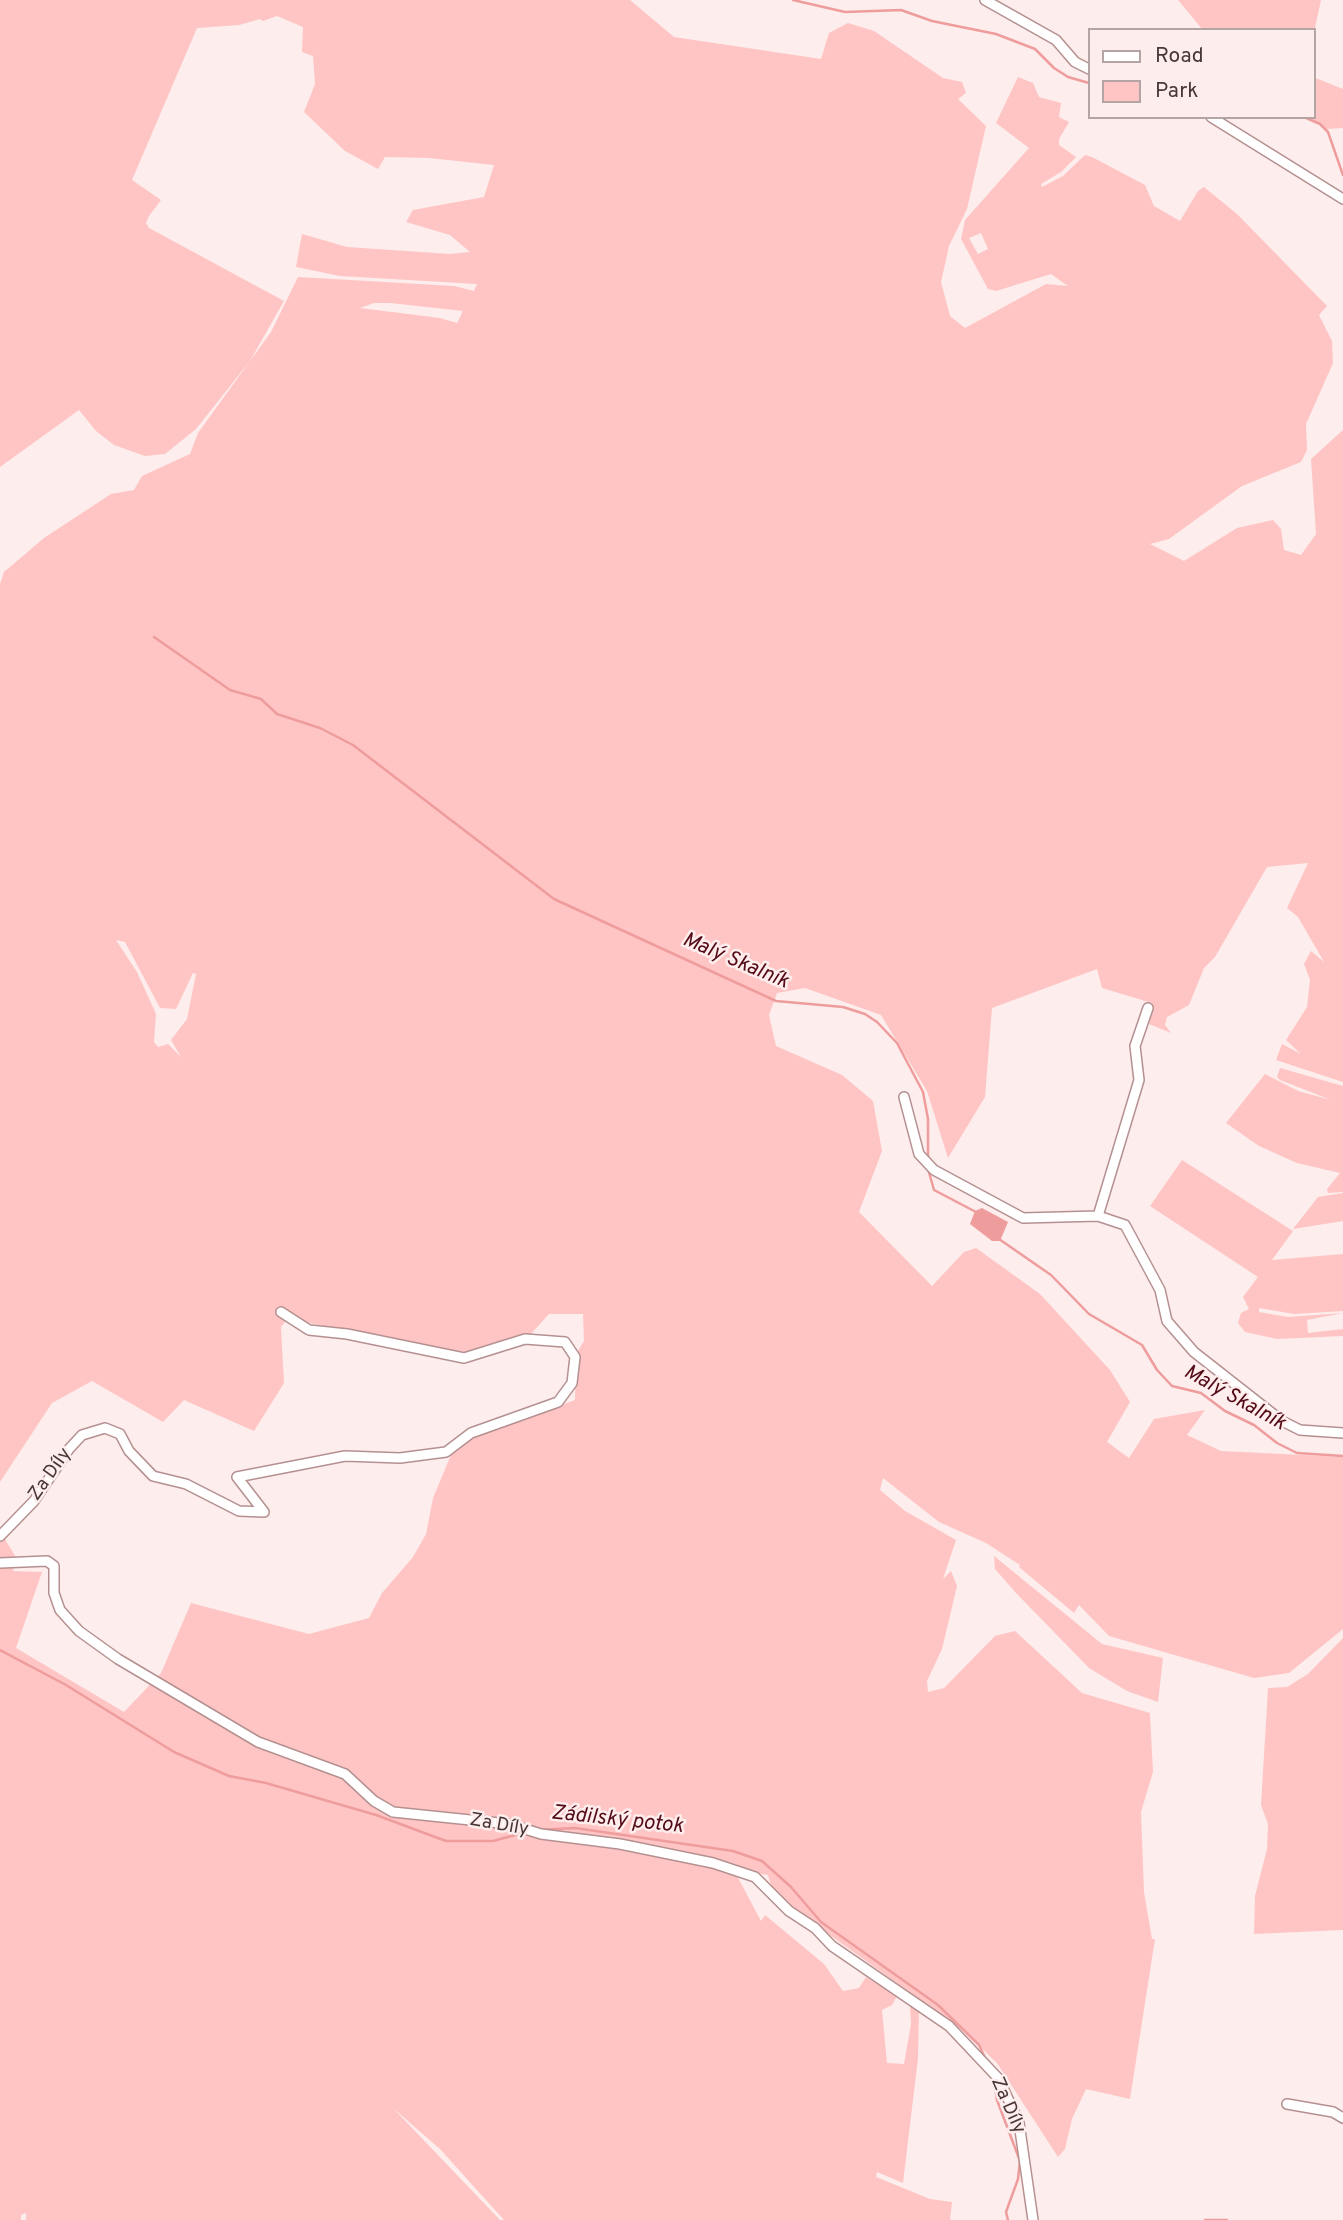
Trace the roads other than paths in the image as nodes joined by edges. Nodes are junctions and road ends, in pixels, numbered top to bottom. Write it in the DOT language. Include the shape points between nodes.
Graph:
graph roads {
  1 [pos="985,0"];
  2 [pos="1088,68"];
  3 [pos="1214,119"];
  4 [pos="1343,199"];
  5 [pos="1148,1008"];
  6 [pos="904,1097"];
  7 [pos="1098,1216"];
  8 [pos="281,1311"];
  9 [pos="1343,1433"];
  10 [pos="0,1536"];
  11 [pos="0,1563"];
  12 [pos="1287,2104"];
  13 [pos="1343,2118"];
  14 [pos="1033,2220"];
  1 -- 2 [label="street" via="1056,40 1075,62"];
  3 -- 4 [label="street"];
  5 -- 7 [label="street" via="1135,1045 1139,1080"];
  6 -- 7 [label="street" via="919,1154 934,1170 1023,1218"];
  7 -- 9 [label="street" via="1125,1225 1132,1234 1160,1290 1167,1321 1194,1352 1282,1421 1300,1430"];
  8 -- 10 [label="street, Za Díly" via="309,1330 464,1358 525,1339 565,1342 575,1357 572,1383 558,1402 471,1433 446,1452 400,1458 345,1456 237,1478 264,1512 239,1511 186,1483 153,1476 120,1434 105,1428 82,1435 68,1449 34,1501"];
  11 -- 14 [label="street, Za Díly" via="47,1560 54,1566 54,1593 60,1610 79,1631 257,1742 345,1774 393,1812 620,1844 746,1872 832,1946 939,2018 999,2079 1019,2123"];
  12 -- 13 [label="street"];
}
